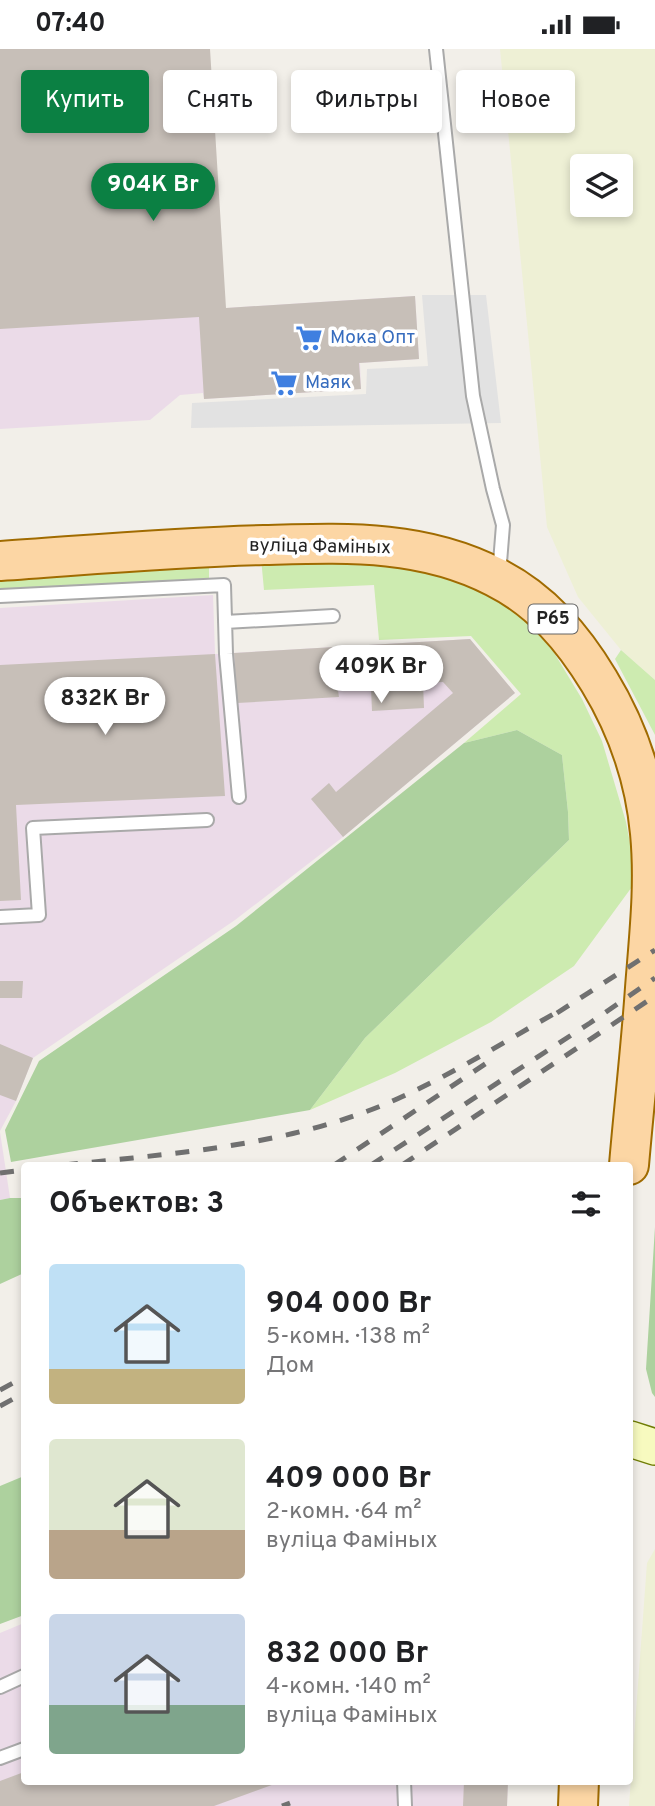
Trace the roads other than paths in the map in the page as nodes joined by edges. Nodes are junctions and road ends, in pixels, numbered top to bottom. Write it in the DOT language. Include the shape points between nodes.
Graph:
graph roads {
  1 [pos="436,49"];
  2 [pos="0,561"];
  3 [pos="498,578"];
  4 [pos="0,596"];
  5 [pos="332,616"];
  6 [pos="225,622"];
  7 [pos="239,797"];
  8 [pos="207,820"];
  9 [pos="0,917"];
  10 [pos="629,1162"];
  11 [pos="633,1440"];
  12 [pos="655,1447"];
  13 [pos="21,1677"];
  14 [pos="0,1687"];
  15 [pos="21,1750"];
  16 [pos="0,1758"];
  17 [pos="404,1785"];
  18 [pos="579,1785"];
  19 [pos="405,1806"];
  20 [pos="578,1806"];
  1 -- 3 [label="lane" via="473,396 503,525"];
  2 -- 3 [label="main road, вуліца Фаміных / Р65" via="223,546 354,543 442,557"];
  3 -- 10 [label="main road, вуліца Фаміных / Р65" via="540,606 588,662 622,725 644,793 652,906"];
  4 -- 6 [label="lane" via="223,585"];
  5 -- 6 [label="lane"];
  6 -- 7 [label="lane"];
  8 -- 9 [label="lane" via="33,828 39,915"];
  11 -- 12 [label="street"];
  13 -- 14 [label="lane"];
  15 -- 16 [label="lane"];
  17 -- 19 [label="lane"];
  18 -- 20 [label="main road"];
}
